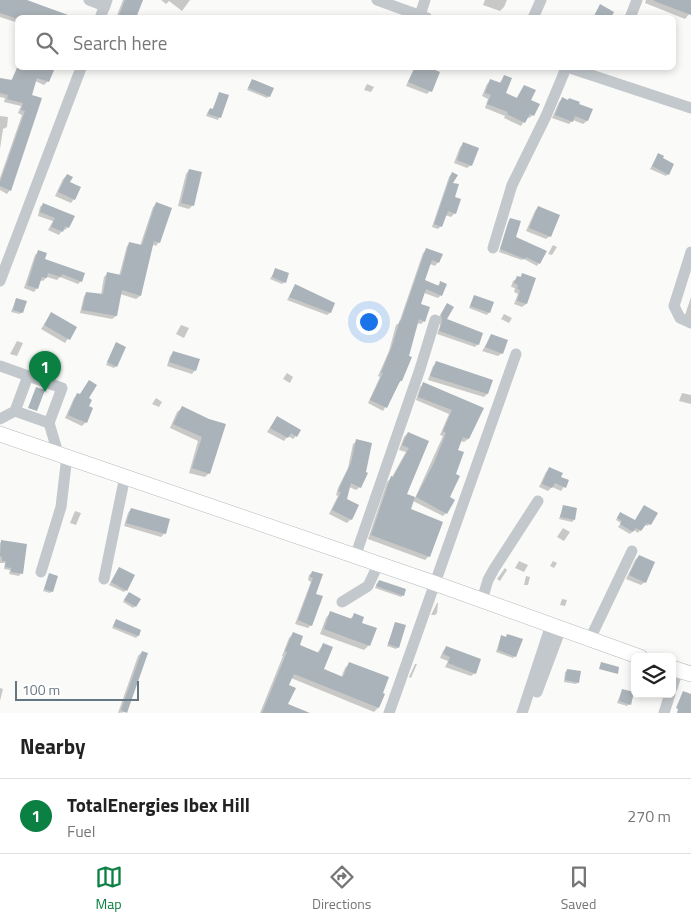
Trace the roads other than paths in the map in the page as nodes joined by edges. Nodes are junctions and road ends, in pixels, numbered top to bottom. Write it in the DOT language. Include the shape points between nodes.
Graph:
graph roads {
  1 [pos="89,0"];
  2 [pos="377,0"];
  3 [pos="425,0"];
  4 [pos="541,0"];
  5 [pos="637,0"];
  6 [pos="106,3"];
  7 [pos="101,15"];
  8 [pos="421,15"];
  9 [pos="424,15"];
  10 [pos="534,15"];
  11 [pos="631,15"];
  12 [pos="80,70"];
  13 [pos="567,70"];
  14 [pos="583,70"];
  15 [pos="605,73"];
  16 [pos="691,108"];
  17 [pos="493,248"];
  18 [pos="691,252"];
  19 [pos="0,281"];
  20 [pos="435,320"];
  21 [pos="691,323"];
  22 [pos="516,354"];
  23 [pos="0,366"];
  24 [pos="28,376"];
  25 [pos="15,411"];
  26 [pos="0,419"];
  27 [pos="49,423"];
  28 [pos="0,434"];
  29 [pos="62,455"];
  30 [pos="125,476"];
  31 [pos="538,501"];
  32 [pos="632,552"];
  33 [pos="355,557"];
  34 [pos="378,565"];
  35 [pos="41,572"];
  36 [pos="104,578"];
  37 [pos="434,584"];
  38 [pos="482,600"];
  39 [pos="342,602"];
  40 [pos="556,627"];
  41 [pos="590,639"];
  42 [pos="631,654"];
  43 [pos="669,698"];
  44 [pos="389,713"];
  45 [pos="522,713"];
  46 [pos="530,713"];
  47 [pos="664,713"];
  1 -- 6 [label="street"];
  2 -- 8 [label="street"];
  3 -- 9 [label="street"];
  4 -- 10 [label="street"];
  5 -- 11 [label="street"];
  6 -- 7 [label="street"];
  12 -- 19 [label="street"];
  13 -- 17 [label="street" via="512,185"];
  14 -- 15 [label="street"];
  15 -- 16 [label="street"];
  18 -- 21 [label="street" via="674,306 680,318"];
  20 -- 33 [label="street"];
  22 -- 37 [label="street"];
  23 -- 24 [label="street"];
  24 -- 25 [label="street"];
  24 -- 27 [label="street" via="62,388"];
  25 -- 26 [label="street"];
  25 -- 27 [label="street"];
  27 -- 29 [label="street"];
  28 -- 29 [label="main road"];
  29 -- 30 [label="main road"];
  29 -- 35 [label="street" via="62,507"];
  30 -- 33 [label="main road"];
  30 -- 36 [label="street"];
  31 -- 38 [label="street" via="494,569"];
  32 -- 41 [label="street"];
  33 -- 34 [label="main road"];
  34 -- 37 [label="main road"];
  34 -- 39 [label="street" via="368,586"];
  37 -- 38 [label="main road"];
  37 -- 44 [label="street"];
  38 -- 40 [label="main road"];
  40 -- 41 [label="main road"];
  40 -- 45 [label="street"];
  40 -- 46 [label="street"];
  41 -- 42 [label="main road"];
  43 -- 47 [label="street"];
}
